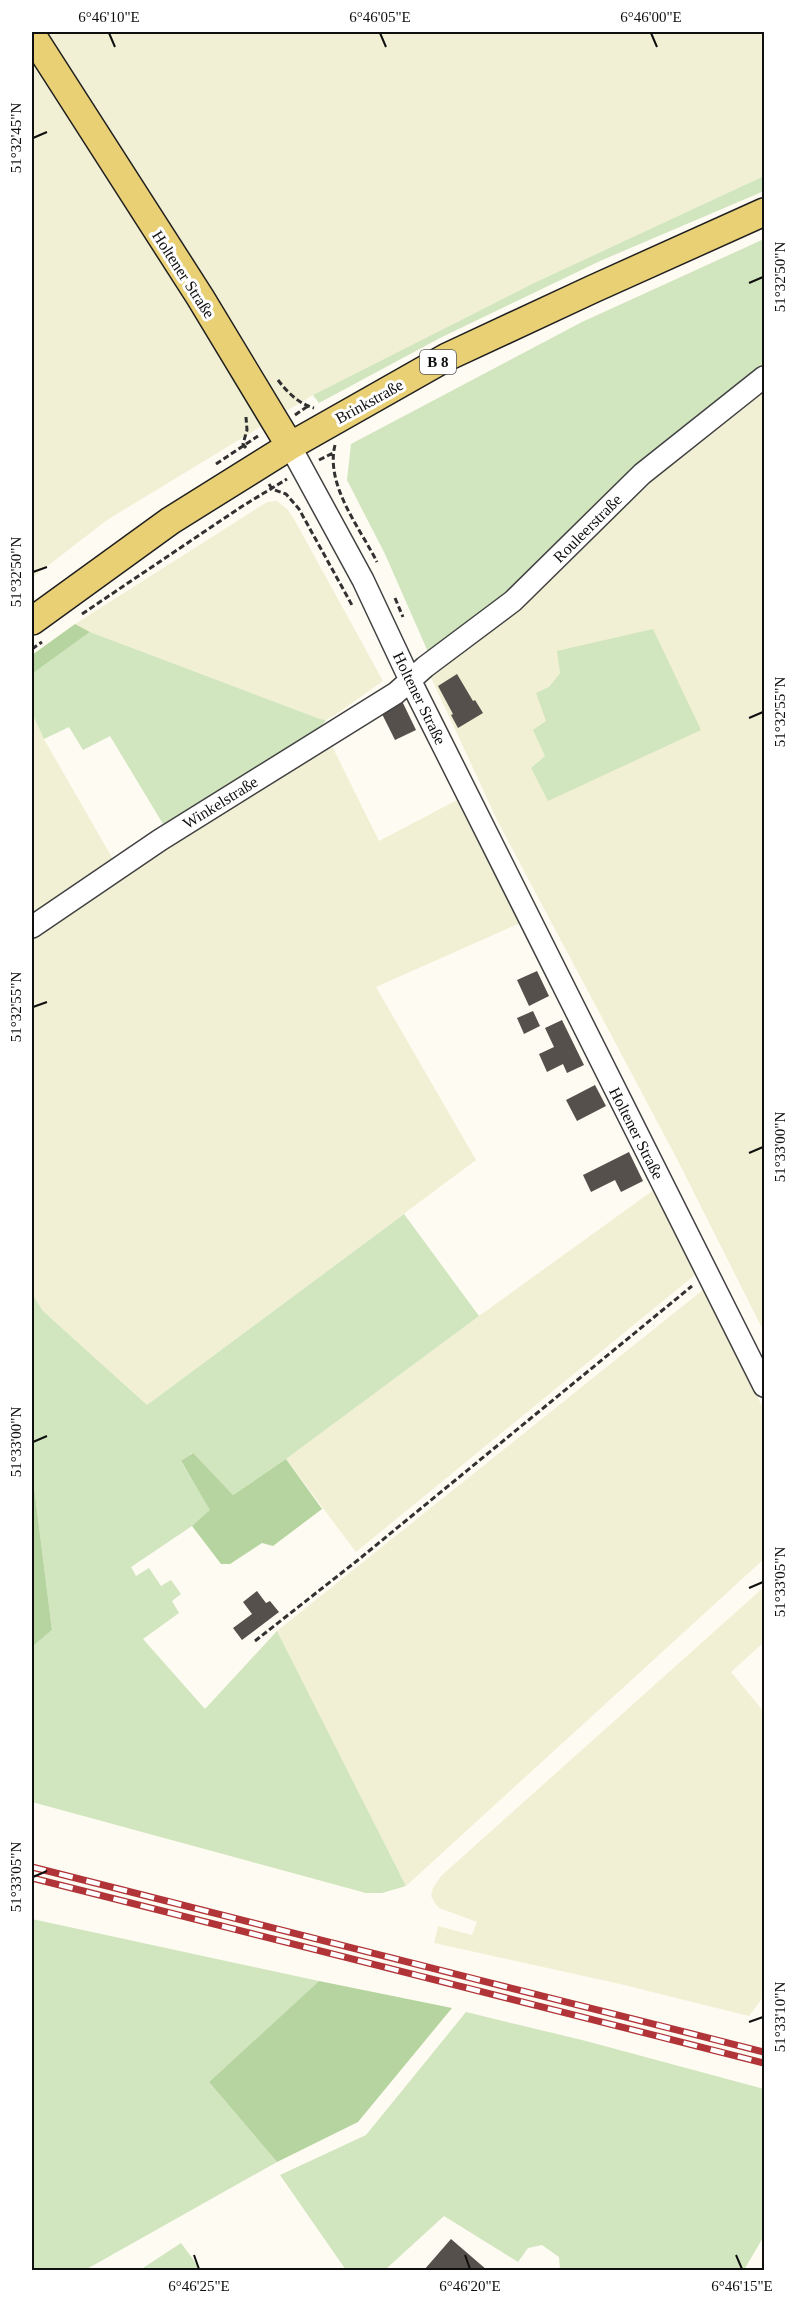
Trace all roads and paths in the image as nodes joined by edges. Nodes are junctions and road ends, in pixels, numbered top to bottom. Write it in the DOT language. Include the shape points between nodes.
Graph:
graph roads {
  1 [pos="32,35"];
  2 [pos="765,212"];
  3 [pos="765,377"];
  4 [pos="245,415"];
  5 [pos="290,446"];
  6 [pos="333,453"];
  7 [pos="257,466"];
  8 [pos="303,469"];
  9 [pos="272,489"];
  10 [pos="357,615"];
  11 [pos="80,616"];
  12 [pos="41,628"];
  13 [pos="32,649"];
  14 [pos="410,680"];
  15 [pos="32,927"];
  16 [pos="708,1274"];
  17 [pos="765,1386"];
  18 [pos="255,1641"];
  1 -- 5 [label="main road, Holtener Straße"];
  2 -- 5 [label="main road, Brinkstraße / B 8" via="447,357"];
  3 -- 14 [label="street, Rouleerstraße" via="642,474 513,601"];
  4 -- 7 [label="path" via="247,430 243,444"];
  5 -- 7 [label="main road, Brinkstraße / B 8"];
  5 -- 8 [label="street, Holtener Straße"];
  6 -- 8 [label="path"];
  7 -- 9 [label="path"];
  7 -- 12 [label="main road, Brinkstraße / B 8" via="170,521"];
  8 -- 9 [label="path"];
  8 -- 14 [label="street, Holtener Straße" via="363,580"];
  9 -- 10 [label="path" via="286,494 299,509"];
  9 -- 11 [label="path"];
  12 -- 13 [label="path"];
  14 -- 15 [label="street, Winkelstraße" via="396,693 160,840"];
  14 -- 16 [label="street, Holtener Straße"];
  16 -- 17 [label="street, Holtener Straße"];
  16 -- 18 [label="path"];
}
